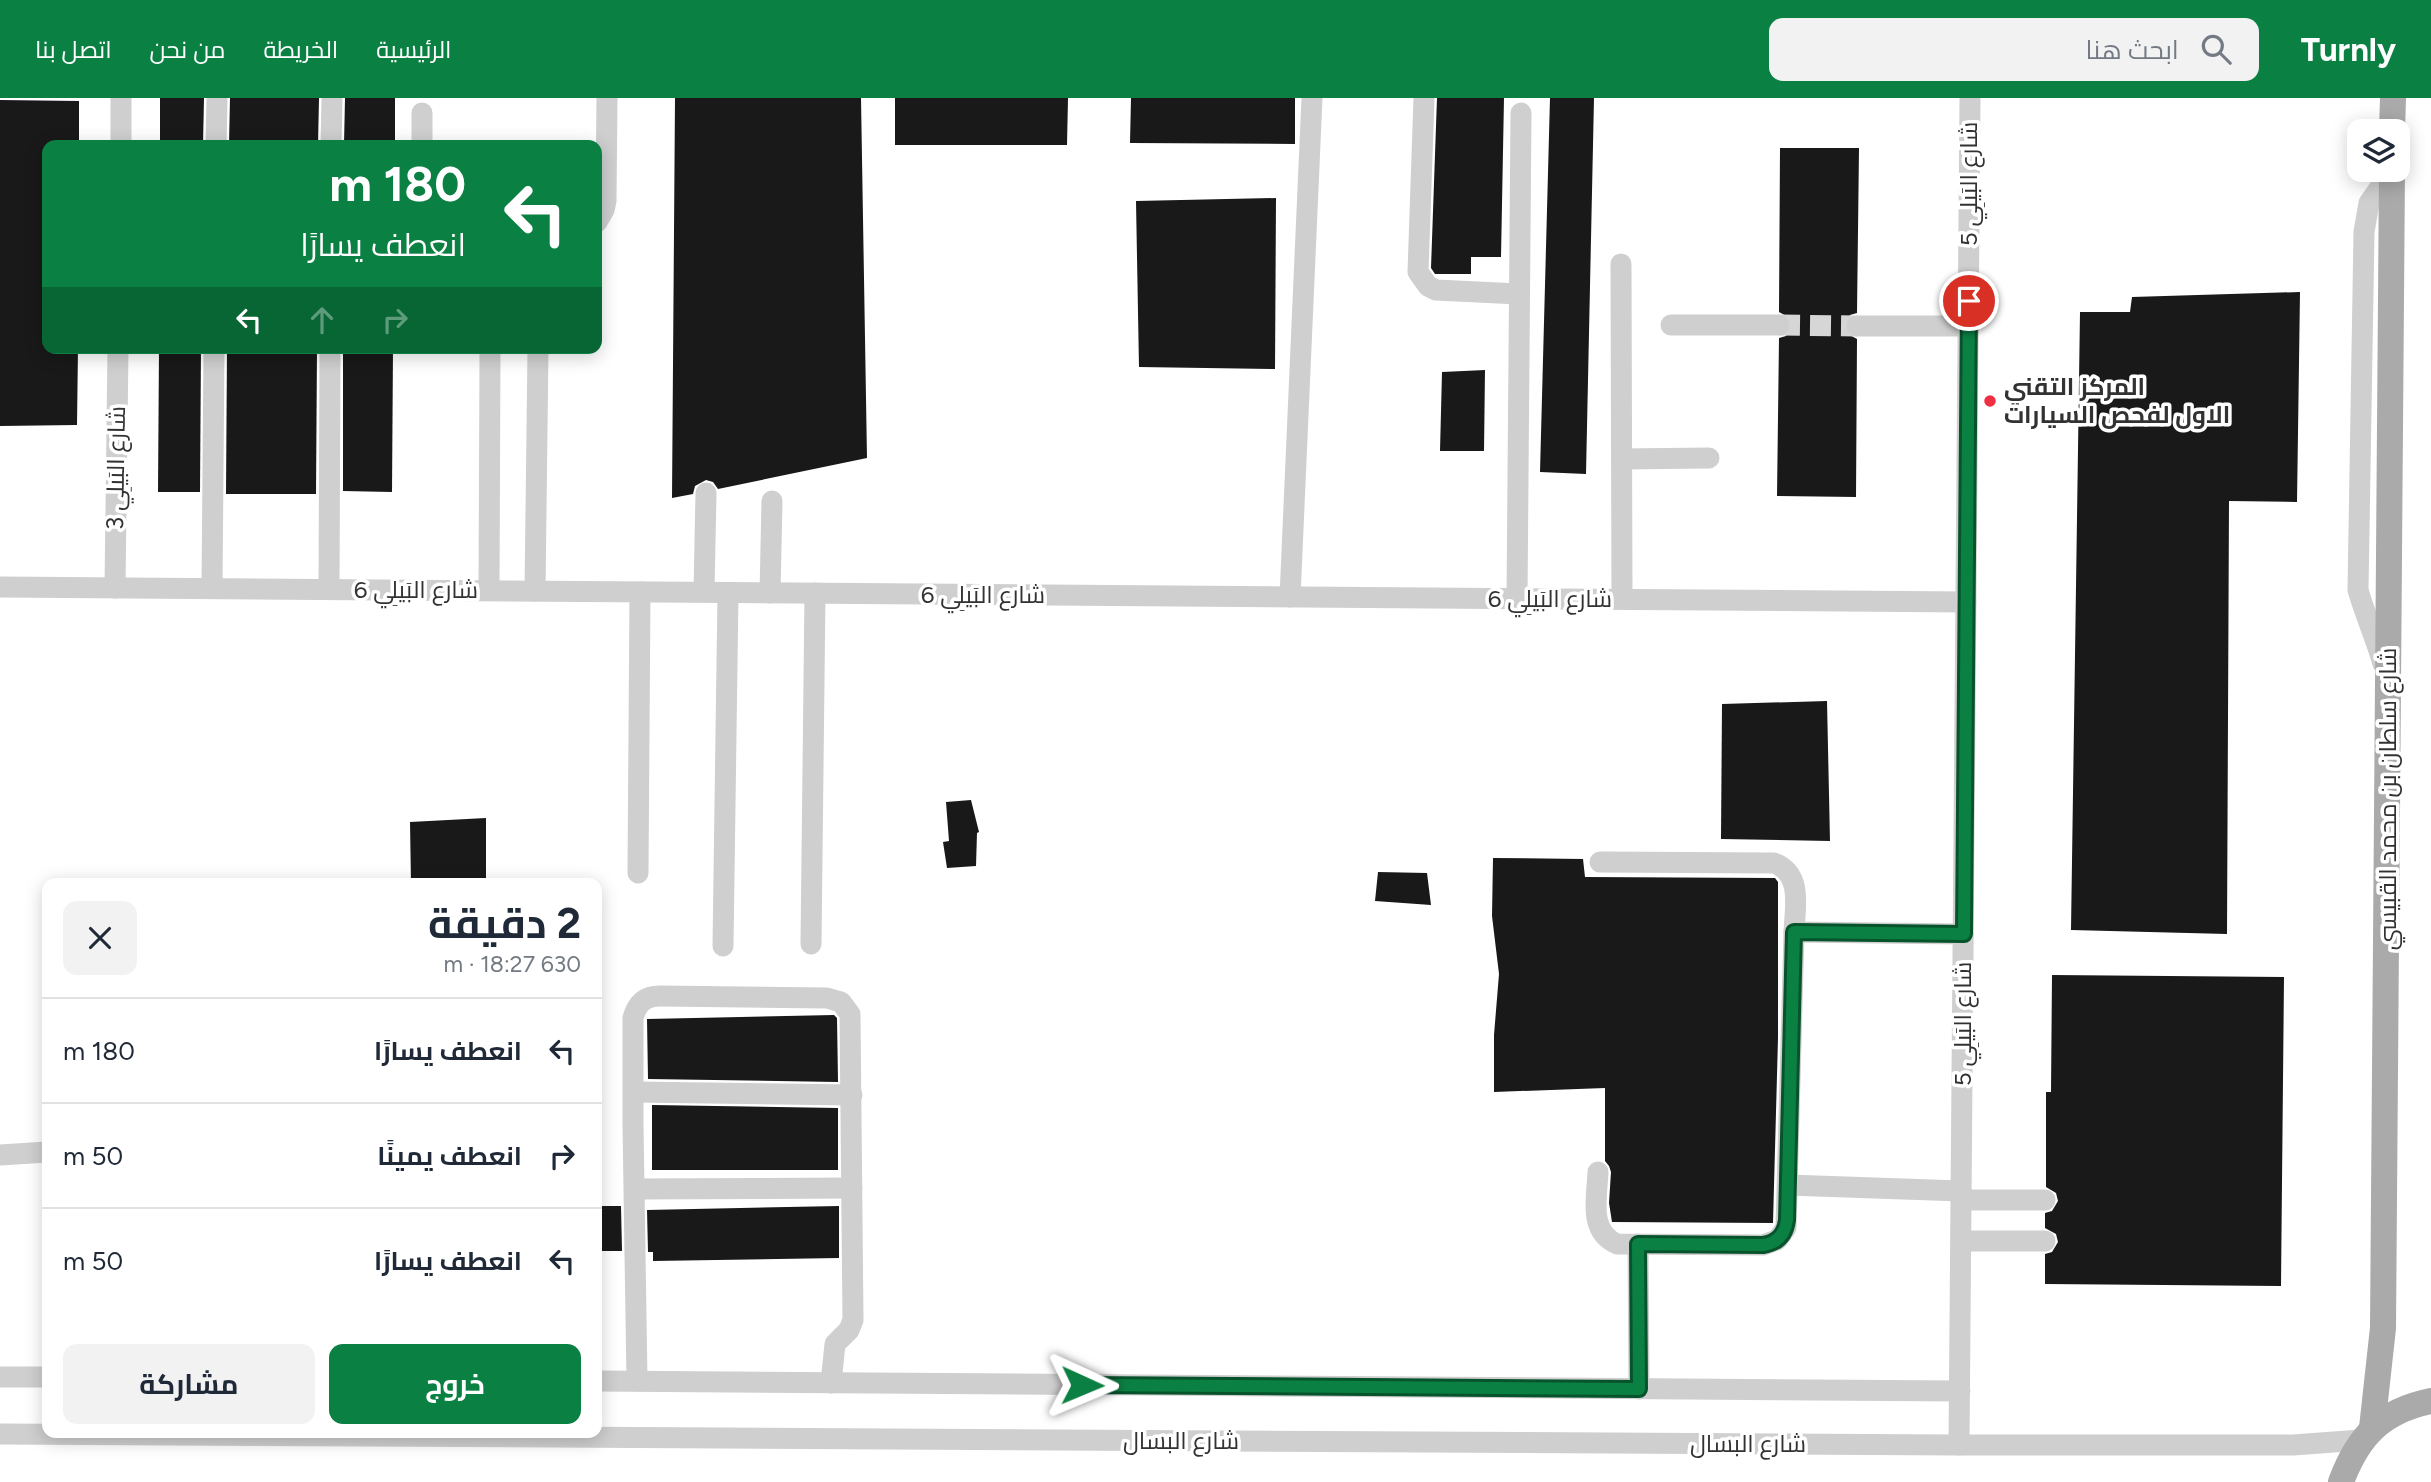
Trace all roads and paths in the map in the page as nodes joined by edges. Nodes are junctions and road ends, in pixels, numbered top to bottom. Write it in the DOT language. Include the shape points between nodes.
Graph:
graph roads {
  1 [pos="121,98"];
  2 [pos="216,98"];
  3 [pos="332,98"];
  4 [pos="607,98"];
  5 [pos="1312,98"];
  6 [pos="1424,98"];
  7 [pos="1970,98"];
  8 [pos="2393,98"];
  9 [pos="422,113"];
  10 [pos="1521,113"];
  11 [pos="2392,119"];
  12 [pos="121,140"];
  13 [pos="216,140"];
  14 [pos="331,140"];
  15 [pos="422,140"];
  16 [pos="2392,182"];
  17 [pos="602,213"];
  18 [pos="1621,264"];
  19 [pos="1519,294"];
  20 [pos="1671,325"];
  21 [pos="1779,325"];
  22 [pos="1857,326"];
  23 [pos="1968,326"];
  24 [pos="118,354"];
  25 [pos="214,354"];
  26 [pos="330,354"];
  27 [pos="489,354"];
  28 [pos="538,354"];
  29 [pos="1709,458"];
  30 [pos="1622,459"];
  31 [pos="706,492"];
  32 [pos="772,501"];
  33 [pos="0,587"];
  34 [pos="115,588"];
  35 [pos="212,588"];
  36 [pos="329,589"];
  37 [pos="489,590"];
  38 [pos="535,591"];
  39 [pos="640,592"];
  40 [pos="704,592"];
  41 [pos="728,593"];
  42 [pos="770,593"];
  43 [pos="815,593"];
  44 [pos="1290,597"];
  45 [pos="1517,599"];
  46 [pos="1622,600"];
  47 [pos="1966,602"];
  48 [pos="1600,862"];
  49 [pos="638,873"];
  50 [pos="1794,932"];
  51 [pos="1964,934"];
  52 [pos="811,944"];
  53 [pos="723,946"];
  54 [pos="634,1092"];
  55 [pos="852,1095"];
  56 [pos="42,1152"];
  57 [pos="0,1155"];
  58 [pos="1598,1172"];
  59 [pos="1788,1185"];
  60 [pos="852,1188"];
  61 [pos="635,1189"];
  62 [pos="1961,1196"];
  63 [pos="2045,1200"];
  64 [pos="1961,1241"];
  65 [pos="2045,1241"];
  66 [pos="1638,1244"];
  67 [pos="0,1377"];
  68 [pos="42,1377"];
  69 [pos="602,1381"];
  70 [pos="637,1381"];
  71 [pos="831,1383"];
  72 [pos="1639,1389"];
  73 [pos="1960,1391"];
  74 [pos="2431,1401"];
  75 [pos="0,1434"];
  76 [pos="42,1434"];
  77 [pos="2367,1434"];
  78 [pos="602,1437"];
  79 [pos="1959,1445"];
  80 [pos="2341,1482"];
  1 -- 12 [label="street"];
  2 -- 13 [label="street"];
  3 -- 14 [label="street"];
  4 -- 17 [label="street"];
  5 -- 44 [label="street"];
  6 -- 19 [label="street" via="1418,272 1436,290"];
  7 -- 23 [label="street, شارع البَيلِي 5"];
  8 -- 11 [label="main road"];
  9 -- 15 [label="street"];
  10 -- 19 [label="street"];
  16 -- 77 [label="main road, شارع سلطان بن محمد القبيسي" via="2383,1328"];
  18 -- 30 [label="street"];
  19 -- 45 [label="street"];
  20 -- 21 [label="street"];
  22 -- 23 [label="street"];
  23 -- 47 [label="street, شارع البَيلِي 5"];
  24 -- 34 [label="street, شارع البَيلِي 3"];
  25 -- 35 [label="street"];
  26 -- 36 [label="street"];
  27 -- 37 [label="street"];
  28 -- 38 [label="street"];
  29 -- 30 [label="street"];
  30 -- 46 [label="street"];
  31 -- 40 [label="street"];
  32 -- 42 [label="street"];
  33 -- 34 [label="street, شارع البَيلِي 6"];
  34 -- 35 [label="street, شارع البَيلِي 6"];
  35 -- 36 [label="street, شارع البَيلِي 6"];
  36 -- 37 [label="street, شارع البَيلِي 6"];
  37 -- 38 [label="street, شارع البَيلِي 6"];
  38 -- 39 [label="street, شارع البَيلِي 6"];
  39 -- 40 [label="street, شارع البَيلِي 6"];
  39 -- 49 [label="street"];
  40 -- 41 [label="street, شارع البَيلِي 6"];
  41 -- 42 [label="street, شارع البَيلِي 6"];
  41 -- 53 [label="street"];
  42 -- 43 [label="street, شارع البَيلِي 6"];
  43 -- 44 [label="street, شارع البَيلِي 6"];
  43 -- 52 [label="street"];
  44 -- 45 [label="street, شارع البَيلِي 6"];
  45 -- 46 [label="street, شارع البَيلِي 6"];
  46 -- 47 [label="street, شارع البَيلِي 6"];
  47 -- 51 [label="street, شارع البَيلِي 5"];
  48 -- 50 [label="street" via="1774,863 1793,879"];
  50 -- 51 [label="street"];
  50 -- 59 [label="street"];
  51 -- 62 [label="street, شارع البَيلِي 5"];
  54 -- 55 [label="street"];
  54 -- 55 [label="street" via="633,1018 645,999 827,998 842,1002 850,1014"];
  54 -- 61 [label="street"];
  55 -- 60 [label="street"];
  56 -- 57 [label="street"];
  58 -- 66 [label="street" via="1598,1226 1617,1244"];
  59 -- 62 [label="street"];
  59 -- 66 [label="street" via="1786,1228 1770,1244"];
  60 -- 61 [label="street"];
  60 -- 71 [label="street" via="853,1320 832,1351"];
  61 -- 70 [label="street"];
  62 -- 63 [label="street"];
  62 -- 64 [label="street, شارع البَيلِي 5"];
  64 -- 65 [label="street"];
  64 -- 73 [label="street, شارع البَيلِي 5"];
  66 -- 72 [label="street"];
  67 -- 68 [label="street"];
  69 -- 70 [label="street"];
  70 -- 71 [label="street"];
  71 -- 72 [label="street"];
  72 -- 73 [label="street"];
  73 -- 79 [label="street, شارع البَيلِي 5"];
  74 -- 77 [label="main road" via="2410,1405"];
  75 -- 76 [label="street, شارع البسال"];
  77 -- 79 [label="street, شارع البسال" via="2293,1445"];
  77 -- 80 [label="main road" via="2352,1454"];
  78 -- 79 [label="street, شارع البسال"];
}
